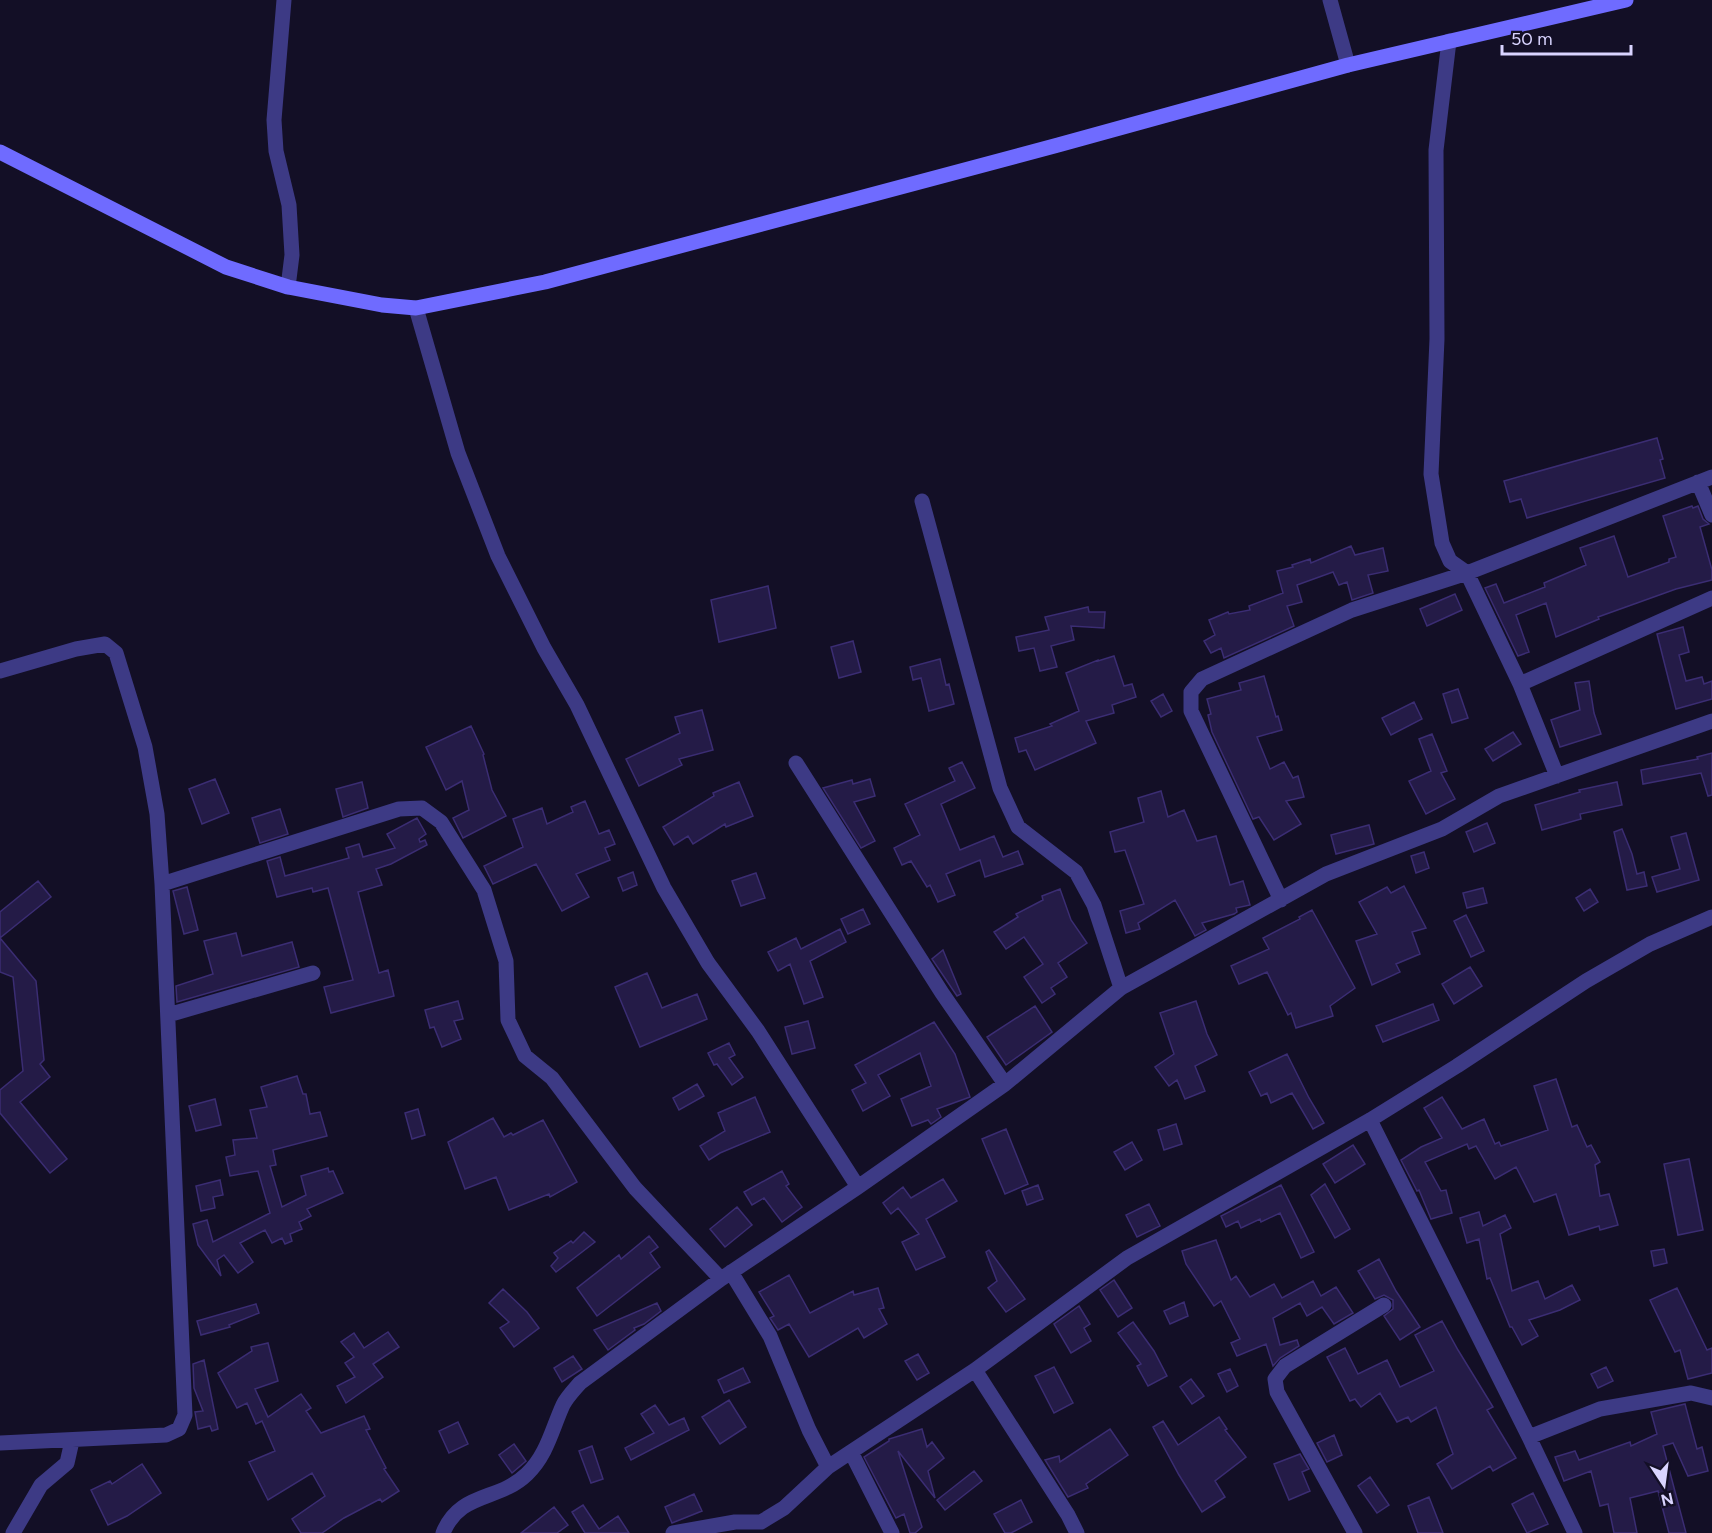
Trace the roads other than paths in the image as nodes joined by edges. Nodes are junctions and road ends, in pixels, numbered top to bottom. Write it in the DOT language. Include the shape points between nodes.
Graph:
graph roads {
  1 [pos="284,0"];
  2 [pos="1330,0"];
  3 [pos="1626,0"];
  4 [pos="1449,41"];
  5 [pos="1348,65"];
  6 [pos="0,152"];
  7 [pos="288,287"];
  8 [pos="416,308"];
  9 [pos="1705,479"];
  10 [pos="922,501"];
  11 [pos="1712,515"];
  12 [pos="1467,573"];
  13 [pos="1712,598"];
  14 [pos="0,671"];
  15 [pos="1520,684"];
  16 [pos="1712,721"];
  17 [pos="796,763"];
  18 [pos="1557,776"];
  19 [pos="162,884"];
  20 [pos="1281,900"];
  21 [pos="1712,917"];
  22 [pos="313,973"];
  23 [pos="1121,988"];
  24 [pos="168,1015"];
  25 [pos="1005,1084"];
  26 [pos="1370,1120"];
  27 [pos="858,1187"];
  28 [pos="726,1276"];
  29 [pos="1384,1305"];
  30 [pos="975,1370"];
  31 [pos="1712,1398"];
  32 [pos="1529,1437"];
  33 [pos="72,1441"];
  34 [pos="0,1443"];
  35 [pos="851,1452"];
  36 [pos="828,1467"];
  37 [pos="702,1530"];
  38 [pos="13,1533"];
  39 [pos="442,1533"];
  40 [pos="673,1533"];
  41 [pos="892,1533"];
  42 [pos="1077,1533"];
  43 [pos="1355,1533"];
  44 [pos="1575,1533"];
  1 -- 7 [label="street" via="274,120 276,151 289,205 292,255"];
  2 -- 5 [label="street"];
  3 -- 4 [label="street"];
  4 -- 5 [label="street"];
  4 -- 12 [label="street" via="1436,150 1437,339 1431,474 1442,543 1450,561"];
  5 -- 8 [label="street" via="545,282"];
  6 -- 7 [label="street" via="226,267"];
  7 -- 8 [label="street"];
  8 -- 27 [label="street" via="458,453 498,556 578,705 664,888 708,963 758,1031"];
  9 -- 11 [label="street"];
  9 -- 12 [label="street"];
  10 -- 23 [label="street" via="1000,788 1018,826 1076,872 1094,905"];
  12 -- 15 [label="street"];
  12 -- 20 [label="street" via="1352,610 1202,679 1191,692 1191,711"];
  13 -- 15 [label="street"];
  14 -- 19 [label="street" via="105,644 116,653 145,747 157,814"];
  15 -- 18 [label="street"];
  16 -- 18 [label="street"];
  17 -- 25 [label="street" via="942,993"];
  18 -- 20 [label="street" via="1499,796 1442,829 1326,874"];
  19 -- 24 [label="street"];
  19 -- 28 [label="street" via="399,809 422,808 441,822 484,890 506,961 508,1020 525,1056 552,1078 635,1188"];
  20 -- 23 [label="street"];
  21 -- 26 [label="street" via="1650,944 1586,981"];
  22 -- 24 [label="street"];
  23 -- 25 [label="street"];
  24 -- 33 [label="street" via="185,1415 179,1429 166,1435"];
  25 -- 27 [label="street"];
  26 -- 30 [label="street" via="1127,1258"];
  26 -- 32 [label="street"];
  27 -- 28 [label="street"];
  28 -- 36 [label="street" via="770,1336"];
  28 -- 39 [label="street" via="580,1383 564,1402 540,1460 507,1488 460,1507"];
  29 -- 43 [label="street" via="1285,1366 1275,1379 1276,1392"];
  30 -- 35 [label="street"];
  30 -- 42 [label="street"];
  31 -- 32 [label="street" via="1691,1393 1600,1409"];
  32 -- 44 [label="street"];
  33 -- 34 [label="street"];
  33 -- 38 [label="street" via="67,1463 41,1485"];
  35 -- 36 [label="street"];
  35 -- 41 [label="street"];
  36 -- 37 [label="street" via="784,1508 760,1522 735,1522"];
  37 -- 40 [label="street"];
}
